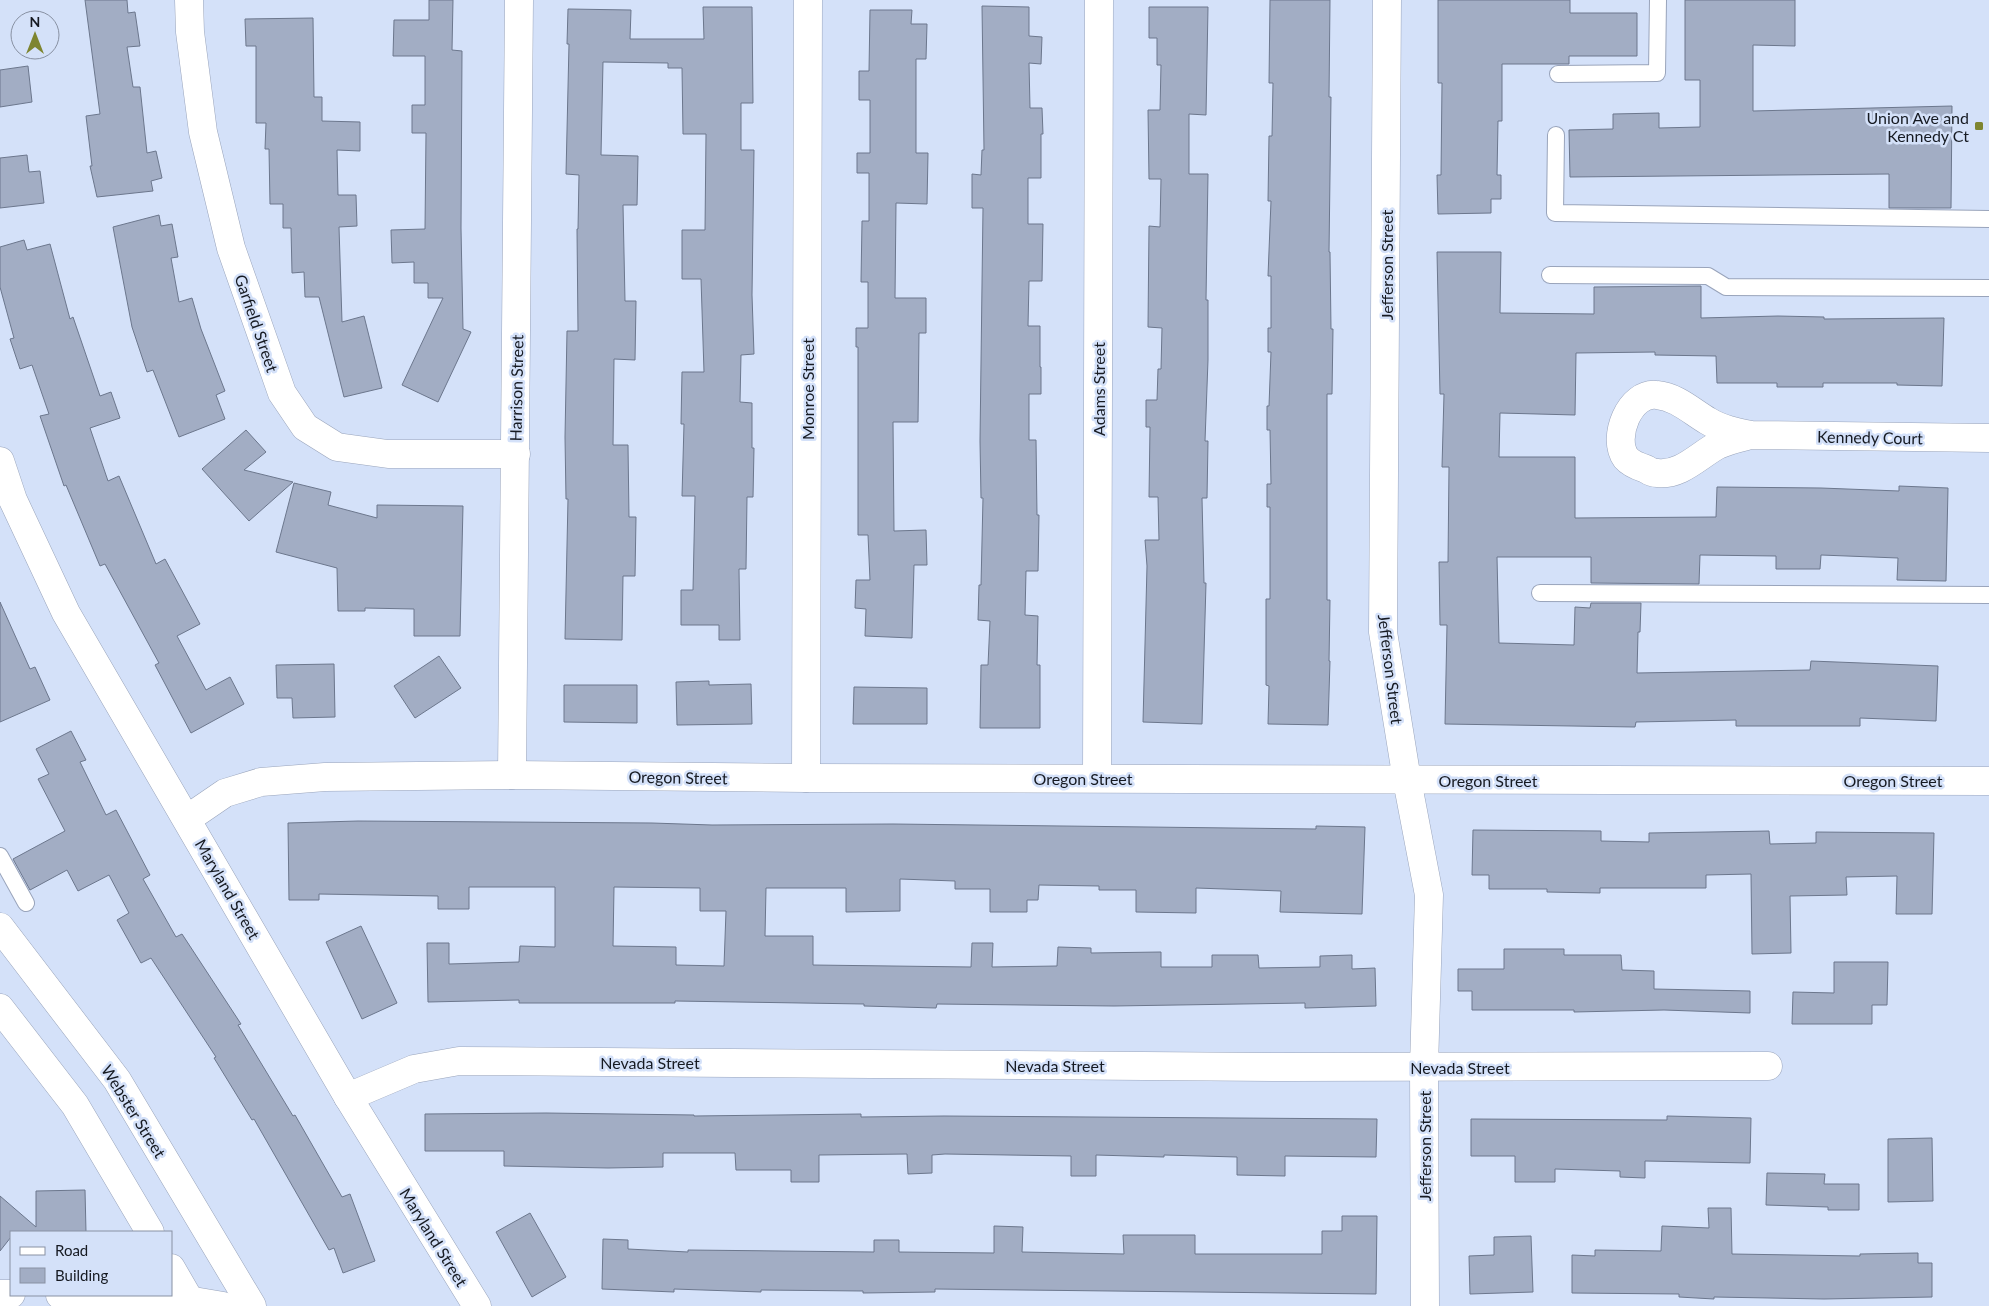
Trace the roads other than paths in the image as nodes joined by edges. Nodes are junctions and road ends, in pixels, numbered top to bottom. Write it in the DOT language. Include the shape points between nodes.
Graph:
graph roads {
  1 [pos="189,0"];
  2 [pos="519,0"];
  3 [pos="808,0"];
  4 [pos="1099,0"];
  5 [pos="1387,0"];
  6 [pos="1658,0"];
  7 [pos="1558,74"];
  8 [pos="1556,135"];
  9 [pos="1989,219"];
  10 [pos="1550,275"];
  11 [pos="1989,288"];
  12 [pos="1751,435"];
  13 [pos="1989,438"];
  14 [pos="516,454"];
  15 [pos="0,461"];
  16 [pos="1540,593"];
  17 [pos="1989,595"];
  18 [pos="512,775"];
  19 [pos="806,778"];
  20 [pos="1098,778"];
  21 [pos="1406,780"];
  22 [pos="1989,781"];
  23 [pos="187,819"];
  24 [pos="0,856"];
  25 [pos="26,903"];
  26 [pos="0,927"];
  27 [pos="0,1008"];
  28 [pos="1768,1066"];
  29 [pos="1424,1067"];
  30 [pos="348,1097"];
  31 [pos="149,1231"];
  32 [pos="172,1270"];
  33 [pos="158,1296"];
  34 [pos="192,1303"];
  35 [pos="223,1306"];
  36 [pos="252,1306"];
  37 [pos="477,1306"];
  38 [pos="1424,1306"];
  1 -- 14 [label="street, Garfield Street" via="203,132 231,248 282,393 305,428 337,447 388,454"];
  2 -- 14 [label="street, Harrison Street"];
  3 -- 19 [label="street, Monroe Street"];
  4 -- 20 [label="street, Adams Street"];
  5 -- 21 [label="street, Jefferson Street" via="1383,632"];
  6 -- 7 [label="lane" via="1657,73"];
  8 -- 9 [label="lane" via="1555,213"];
  10 -- 11 [label="lane" via="1708,276 1726,287"];
  12 -- 13 [label="street, Kennedy Court"];
  14 -- 18 [label="street, Harrison Street"];
  15 -- 23 [label="street, Maryland Street" via="13,500 66,613"];
  16 -- 17 [label="lane"];
  18 -- 19 [label="street, Oregon Street"];
  18 -- 23 [label="street, Oregon Street" via="325,777 261,782 225,793"];
  19 -- 20 [label="street, Oregon Street"];
  20 -- 21 [label="street, Oregon Street"];
  21 -- 22 [label="street, Oregon Street"];
  21 -- 29 [label="street, Jefferson Street" via="1429,895"];
  23 -- 30 [label="street, Maryland Street"];
  24 -- 25 [label="lane"];
  26 -- 36 [label="street, Webster Street" via="117,1080"];
  27 -- 31 [label="street" via="75,1105"];
  28 -- 29 [label="street, Nevada Street"];
  29 -- 30 [label="street, Nevada Street" via="460,1060 414,1069"];
  29 -- 38 [label="street, Jefferson Street"];
  30 -- 37 [label="street, Maryland Street"];
  32 -- 34 [label="street"];
  33 -- 34 [label="street"];
  34 -- 35 [label="street"];
}
